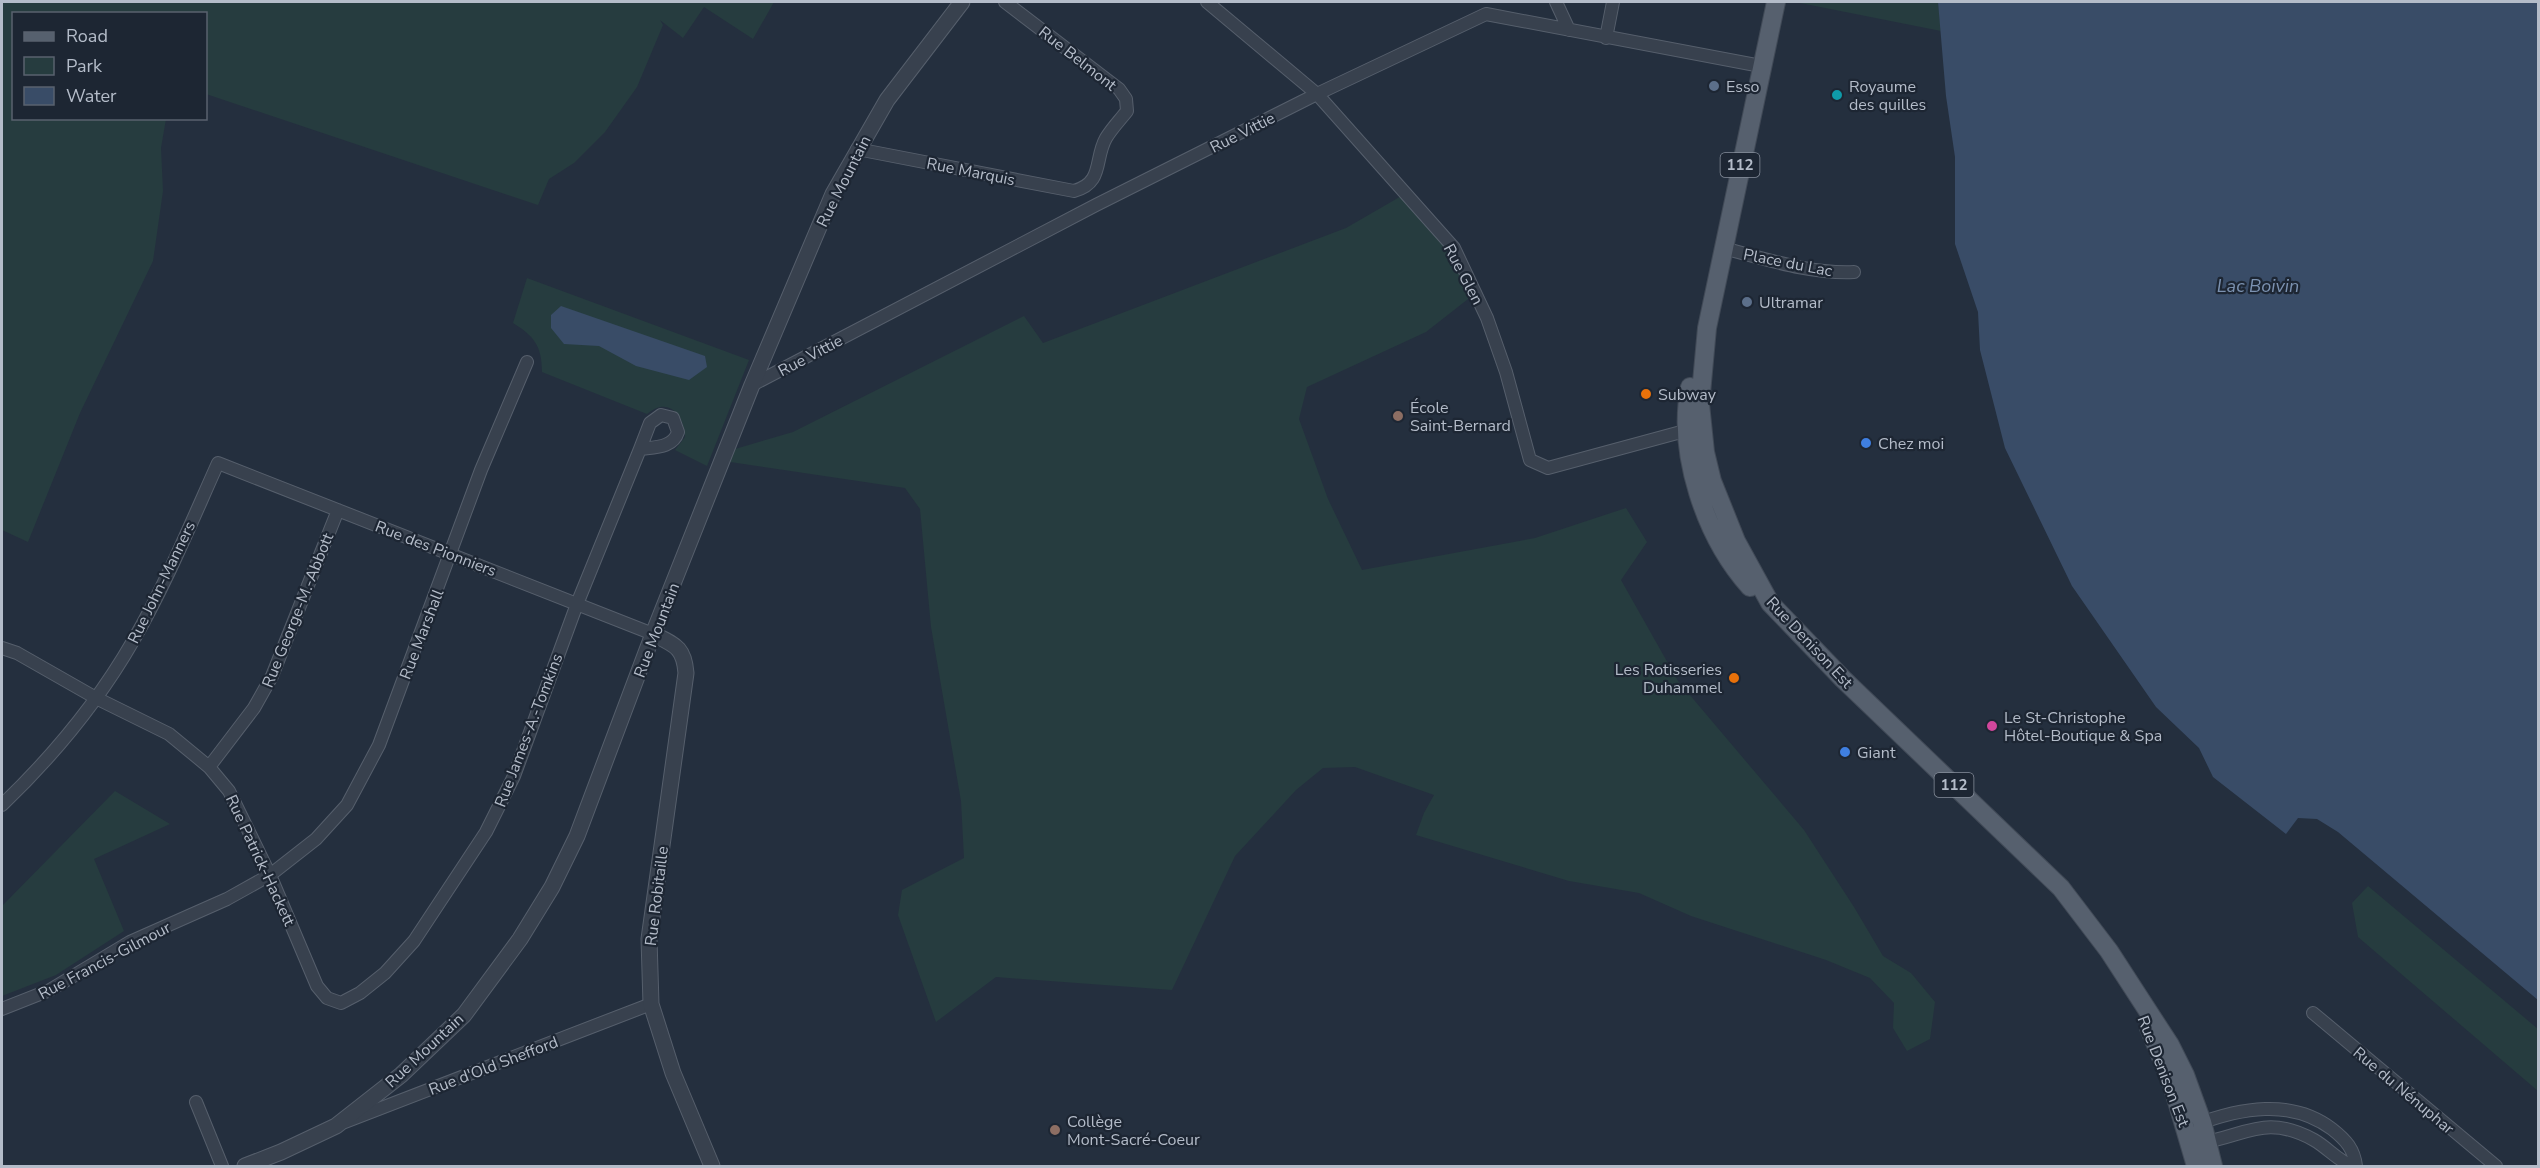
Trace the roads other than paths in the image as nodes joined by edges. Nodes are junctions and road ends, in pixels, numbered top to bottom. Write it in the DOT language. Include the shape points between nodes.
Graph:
graph roads {
  1 [pos="962,2"];
  2 [pos="1005,2"];
  3 [pos="1556,2"];
  4 [pos="1613,2"];
  5 [pos="1776,2"];
  6 [pos="1212,3"];
  7 [pos="1569,30"];
  8 [pos="1606,38"];
  9 [pos="1761,66"];
  10 [pos="1317,94"];
  11 [pos="857,149"];
  12 [pos="1086,188"];
  13 [pos="1723,249"];
  14 [pos="1854,272"];
  15 [pos="527,362"];
  16 [pos="752,385"];
  17 [pos="1694,428"];
  18 [pos="640,449"];
  19 [pos="218,463"];
  20 [pos="338,510"];
  21 [pos="452,555"];
  22 [pos="577,604"];
  23 [pos="653,634"];
  24 [pos="2,648"];
  25 [pos="96,698"];
  26 [pos="209,766"];
  27 [pos="2,805"];
  28 [pos="270,875"];
  29 [pos="341,1003"];
  30 [pos="651,1004"];
  31 [pos="2,1009"];
  32 [pos="2313,1014"];
  33 [pos="196,1102"];
  34 [pos="2262,1108"];
  35 [pos="336,1126"];
  36 [pos="2260,1127"];
  37 [pos="2196,1134"];
  38 [pos="2482,1162"];
  39 [pos="222,1167"];
  40 [pos="244,1167"];
  41 [pos="711,1167"];
  42 [pos="2196,1167"];
  43 [pos="2213,1167"];
  44 [pos="2354,1167"];
  45 [pos="2496,1167"];
  1 -- 11 [label="street, Rue Mountain" via="887,100"];
  2 -- 12 [label="street, Rue Belmont" via="1119,89 1126,99 1127,111 1105,139 1094,177"];
  3 -- 7 [label="street"];
  4 -- 8 [label="street"];
  5 -- 9 [label="main road, 112"];
  6 -- 10 [label="street, Rue Glen"];
  7 -- 8 [label="street, Rue Vittie"];
  7 -- 10 [label="street, Rue Vittie" via="1486,14"];
  8 -- 9 [label="street, Rue Vittie"];
  9 -- 13 [label="main road, 112"];
  10 -- 16 [label="street, Rue Vittie"];
  10 -- 17 [label="street, Rue Glen" via="1454,248 1487,318 1530,460 1548,468"];
  11 -- 12 [label="street, Rue Marquis" via="1074,190"];
  11 -- 16 [label="street, Rue Mountain" via="833,194"];
  13 -- 14 [label="street, Place du Lac" via="1812,270"];
  13 -- 17 [label="main road, Rue Denison Est / 112" via="1707,328 1689,389"];
  15 -- 21 [label="street, Rue Marshall" via="481,470"];
  16 -- 23 [label="street, Rue Mountain"];
  17 -- 37 [label="main road, Rue Denison Est / 112" via="1694,480 1709,520 1746,582 2061,888 2126,978"];
  18 -- 22 [label="street, Rue James-A.-Tomkins"];
  19 -- 20 [label="street, Rue des Pionniers"];
  19 -- 25 [label="street, Rue John-Manners" via="161,589 133,642"];
  20 -- 21 [label="street, Rue des Pionniers"];
  20 -- 26 [label="street, Rue George-M.-Abbott" via="272,676 254,708"];
  21 -- 22 [label="street, Rue des Pionniers"];
  21 -- 28 [label="street, Rue Marshall" via="379,745 347,806 316,839"];
  22 -- 23 [label="street, Rue des Pionniers"];
  22 -- 29 [label="street, Rue James-A.-Tomkins" via="514,776 486,832 414,941 385,973"];
  23 -- 30 [label="street, Rue Robitaille" via="677,646 685,657 687,673 649,939"];
  23 -- 35 [label="street, Rue Mountain" via="577,836 520,939 464,1015 401,1076"];
  24 -- 25 [label="street, Rue Patrick-Hackett"];
  25 -- 26 [label="street, Rue Patrick-Hackett" via="169,734"];
  25 -- 27 [label="street" via="36,772"];
  26 -- 28 [label="street, Rue Patrick-Hackett" via="229,791"];
  28 -- 29 [label="street, Rue Patrick-Hackett" via="317,986 327,998"];
  28 -- 31 [label="street, Rue Francis-Gilmour" via="227,899 130,942 50,990"];
  30 -- 35 [label="street, Rue d'Old Shefford"];
  30 -- 41 [label="street, Rue Robitaille" via="673,1073"];
  32 -- 38 [label="street, Rue du Nénuphar"];
  33 -- 39 [label="street"];
  34 -- 36 [label="street"];
  34 -- 37 [label="street" via="2247,1110"];
  34 -- 44 [label="street" via="2284,1109 2316,1118 2353,1149"];
  35 -- 40 [label="street, Rue Mountain"];
  36 -- 37 [label="street"];
  36 -- 44 [label="street" via="2299,1133 2329,1150 2340,1162"];
  37 -- 42 [label="main road, Rue Denison Est / 112"];
  37 -- 43 [label="main road, Rue Denison Est / 112"];
  38 -- 45 [label="street, Rue du Nénuphar"];
}
